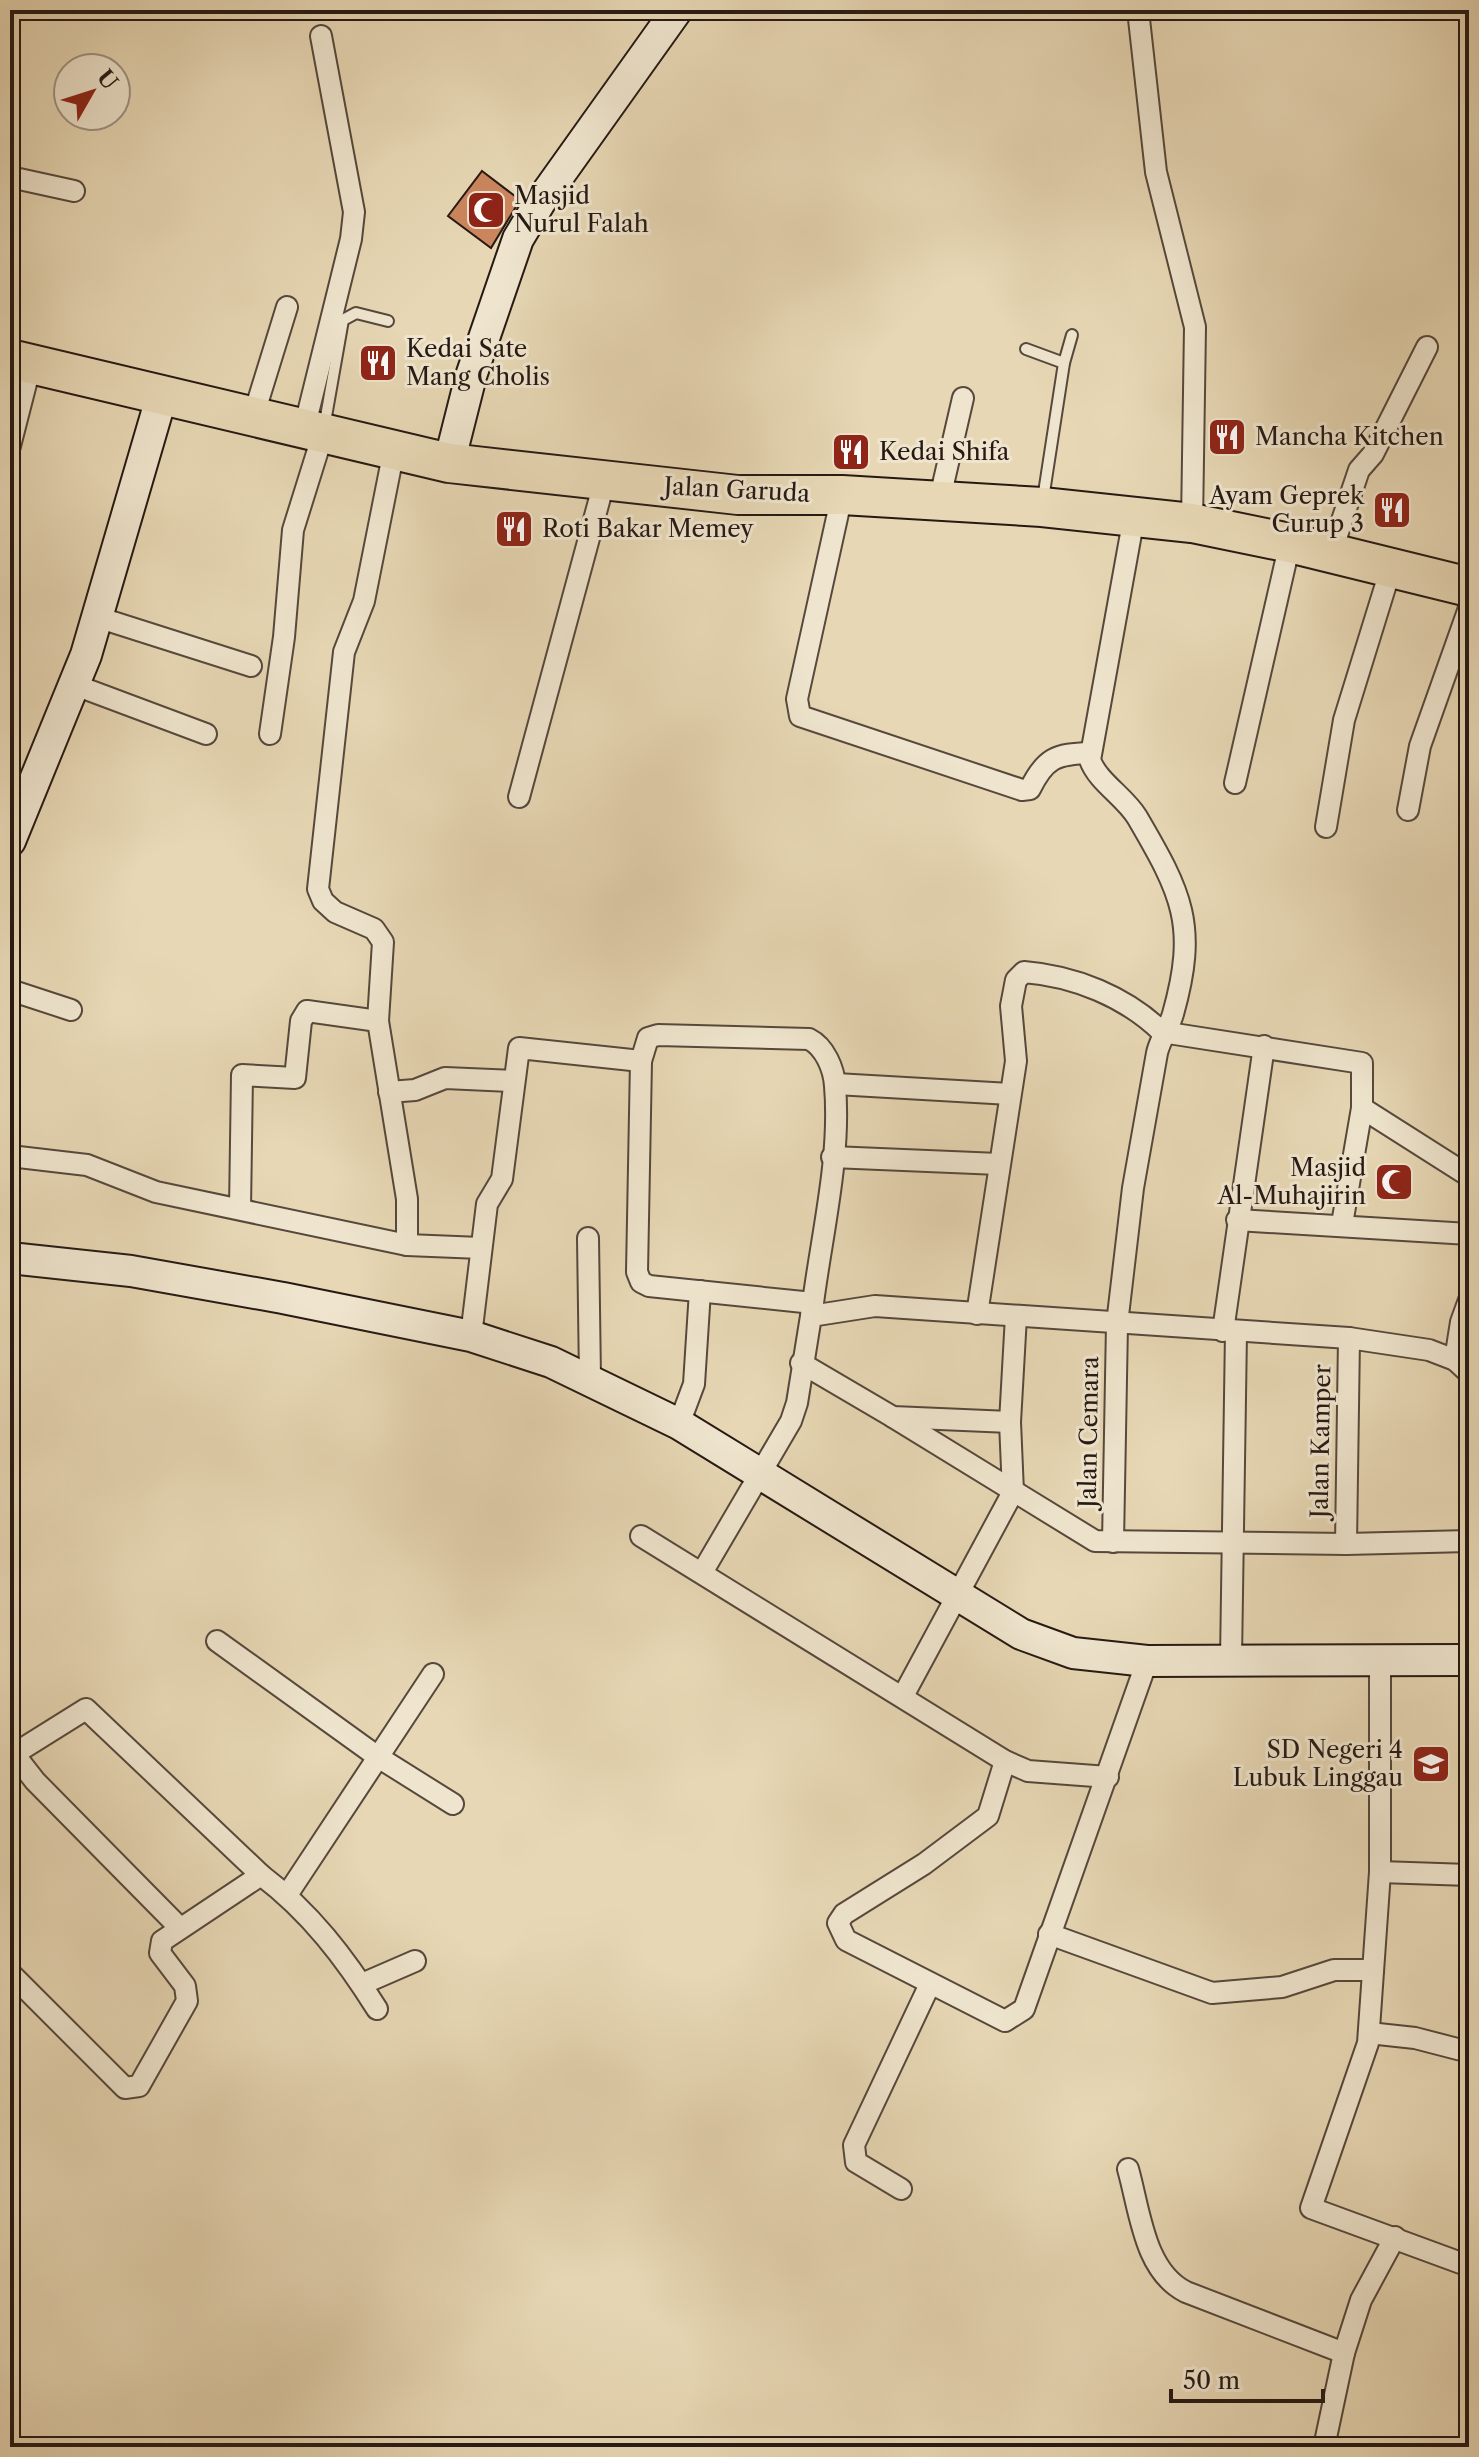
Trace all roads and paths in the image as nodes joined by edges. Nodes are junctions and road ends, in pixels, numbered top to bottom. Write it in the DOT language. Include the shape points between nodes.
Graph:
graph roads {
  1 [pos="677,10"];
  2 [pos="1138,10"];
  3 [pos="321,36"];
  4 [pos="11,181"];
  5 [pos="74,191"];
  6 [pos="287,307"];
  7 [pos="388,321"];
  8 [pos="1072,335"];
  9 [pos="1427,347"];
  10 [pos="1026,349"];
  11 [pos="20,362"];
  12 [pos="1064,363"];
  13 [pos="162,395"];
  14 [pos="963,398"];
  15 [pos="253,417"];
  16 [pos="314,431"];
  17 [pos="10,446"];
  18 [pos="394,450"];
  19 [pos="449,463"];
  20 [pos="605,479"];
  21 [pos="842,495"];
  22 [pos="939,502"];
  23 [pos="1042,507"];
  24 [pos="1134,517"];
  25 [pos="1192,523"];
  26 [pos="1290,543"];
  27 [pos="1331,553"];
  28 [pos="1391,568"];
  29 [pos="1469,587"];
  30 [pos="1469,608"];
  31 [pos="97,617"];
  32 [pos="251,666"];
  33 [pos="75,685"];
  34 [pos="206,734"];
  35 [pos="270,734"];
  36 [pos="1090,753"];
  37 [pos="1235,783"];
  38 [pos="519,797"];
  39 [pos="1408,810"];
  40 [pos="1326,827"];
  41 [pos="10,841"];
  42 [pos="10,990"];
  43 [pos="71,1010"];
  44 [pos="378,1021"];
  45 [pos="1162,1032"];
  46 [pos="1264,1046"];
  47 [pos="641,1061"];
  48 [pos="513,1081"];
  49 [pos="836,1084"];
  50 [pos="389,1092"];
  51 [pos="1010,1094"];
  52 [pos="1362,1108"];
  53 [pos="10,1156"];
  54 [pos="832,1157"];
  55 [pos="999,1164"];
  56 [pos="1469,1176"];
  57 [pos="240,1209"];
  58 [pos="1237,1220"];
  59 [pos="1342,1224"];
  60 [pos="1469,1234"];
  61 [pos="588,1238"];
  62 [pos="407,1245"];
  63 [pos="481,1248"];
  64 [pos="10,1258"];
  65 [pos="700,1291"];
  66 [pos="1469,1300"];
  67 [pos="812,1310"];
  68 [pos="977,1314"];
  69 [pos="1016,1316"];
  70 [pos="1117,1324"];
  71 [pos="1230,1331"];
  72 [pos="471,1336"];
  73 [pos="1349,1338"];
  74 [pos="801,1363"];
  75 [pos="1462,1366"];
  76 [pos="590,1378"];
  77 [pos="893,1417"];
  78 [pos="1010,1422"];
  79 [pos="679,1424"];
  80 [pos="762,1474"];
  81 [pos="1013,1492"];
  82 [pos="641,1536"];
  83 [pos="1469,1541"];
  84 [pos="1113,1542"];
  85 [pos="1232,1543"];
  86 [pos="1346,1544"];
  87 [pos="703,1571"];
  88 [pos="959,1594"];
  89 [pos="217,1641"];
  90 [pos="1231,1659"];
  91 [pos="1380,1660"];
  92 [pos="1469,1660"];
  93 [pos="1147,1661"];
  94 [pos="433,1674"];
  95 [pos="903,1696"];
  96 [pos="12,1752"];
  97 [pos="378,1757"];
  98 [pos="1005,1761"];
  99 [pos="1108,1777"];
  100 [pos="453,1804"];
  101 [pos="1380,1872"];
  102 [pos="261,1875"];
  103 [pos="1469,1875"];
  104 [pos="287,1895"];
  105 [pos="179,1927"];
  106 [pos="1049,1934"];
  107 [pos="415,1961"];
  108 [pos="1373,1970"];
  109 [pos="10,1973"];
  110 [pos="362,1984"];
  111 [pos="930,1984"];
  112 [pos="377,2009"];
  113 [pos="1369,2033"];
  114 [pos="1469,2052"];
  115 [pos="1128,2169"];
  116 [pos="901,2189"];
  117 [pos="1395,2237"];
  118 [pos="1469,2266"];
  119 [pos="1346,2347"];
  120 [pos="1324,2447"];
  1 -- 19 [label="street" via="518,239 471,376"];
  2 -- 25 [label="street" via="1156,172 1195,327"];
  3 -- 16 [label="street" via="354,212"];
  4 -- 5 [label="street"];
  6 -- 15 [label="street"];
  7 -- 16 [label="lane" via="356,313 343,320"];
  8 -- 12 [label="lane"];
  9 -- 27 [label="street" via="1373,454 1359,470"];
  10 -- 12 [label="lane"];
  11 -- 13 [label="highway, Jalan Garuda"];
  11 -- 17 [label="street"];
  12 -- 23 [label="lane"];
  13 -- 15 [label="highway, Jalan Garuda"];
  13 -- 31 [label="street"];
  14 -- 22 [label="street"];
  15 -- 16 [label="highway, Jalan Garuda"];
  16 -- 18 [label="highway, Jalan Garuda"];
  16 -- 35 [label="street" via="293,530"];
  18 -- 19 [label="highway, Jalan Garuda"];
  18 -- 44 [label="street" via="364,601 344,652 318,889 335,912 380,934"];
  19 -- 20 [label="highway, Jalan Garuda"];
  20 -- 21 [label="highway, Jalan Garuda" via="738,495"];
  20 -- 38 [label="street"];
  21 -- 22 [label="highway, Jalan Garuda"];
  21 -- 36 [label="street" via="797,699 800,716 1022,790 1030,789 1038,772 1057,756"];
  22 -- 23 [label="highway, Jalan Garuda"];
  23 -- 24 [label="highway, Jalan Garuda"];
  24 -- 25 [label="highway, Jalan Garuda"];
  24 -- 36 [label="street"];
  25 -- 26 [label="highway, Jalan Garuda"];
  26 -- 27 [label="highway, Jalan Garuda"];
  26 -- 37 [label="street"];
  27 -- 28 [label="highway, Jalan Garuda"];
  28 -- 29 [label="highway, Jalan Garuda"];
  28 -- 40 [label="street" via="1344,720"];
  30 -- 39 [label="street" via="1420,746"];
  31 -- 32 [label="street"];
  31 -- 33 [label="street"];
  33 -- 34 [label="street"];
  33 -- 41 [label="street"];
  36 -- 45 [label="street, Jalan Cemara" via="1094,769 1135,813 1183,913 1187,955 1172,1019"];
  42 -- 43 [label="street"];
  44 -- 50 [label="street"];
  44 -- 57 [label="street" via="307,1011 301,1021 295,1078 242,1075"];
  45 -- 46 [label="street"];
  45 -- 51 [label="street" via="1102,991 1021,973 1011,1006 1016,1047"];
  45 -- 70 [label="street, Jalan Cemara" via="1133,1188"];
  46 -- 52 [label="street" via="1358,1060 1363,1070"];
  46 -- 58 [label="street"];
  47 -- 48 [label="street" via="525,1047 517,1053"];
  47 -- 49 [label="street" via="644,1045 658,1035 809,1039 824,1051"];
  47 -- 65 [label="street" via="639,1278 649,1286"];
  48 -- 50 [label="street" via="445,1078 415,1090"];
  48 -- 63 [label="street" via="502,1179 487,1204"];
  49 -- 51 [label="street"];
  49 -- 54 [label="street"];
  50 -- 62 [label="street" via="407,1199"];
  51 -- 55 [label="street"];
  52 -- 56 [label="street"];
  52 -- 59 [label="street"];
  53 -- 57 [label="street" via="87,1165 156,1192"];
  54 -- 55 [label="street"];
  54 -- 67 [label="street"];
  55 -- 68 [label="street"];
  57 -- 62 [label="street"];
  58 -- 59 [label="street"];
  58 -- 71 [label="street"];
  59 -- 60 [label="street"];
  61 -- 76 [label="street"];
  62 -- 63 [label="street"];
  63 -- 72 [label="street"];
  64 -- 72 [label="street" via="131,1271"];
  65 -- 67 [label="street"];
  65 -- 79 [label="street" via="694,1384"];
  66 -- 75 [label="street" via="1461,1322"];
  67 -- 68 [label="street" via="866,1306"];
  67 -- 74 [label="street"];
  68 -- 69 [label="street"];
  69 -- 70 [label="street"];
  69 -- 78 [label="street"];
  70 -- 71 [label="street"];
  70 -- 84 [label="street, Jalan Cemara"];
  71 -- 73 [label="street"];
  71 -- 85 [label="street"];
  72 -- 76 [label="street"];
  73 -- 75 [label="street" via="1418,1346"];
  73 -- 86 [label="street, Jalan Kamper"];
  74 -- 77 [label="street"];
  74 -- 80 [label="street" via="794,1411"];
  76 -- 79 [label="street"];
  77 -- 78 [label="street"];
  77 -- 81 [label="street"];
  78 -- 81 [label="street"];
  79 -- 80 [label="street"];
  80 -- 87 [label="street"];
  80 -- 88 [label="street"];
  81 -- 84 [label="street" via="1088,1538"];
  81 -- 88 [label="street"];
  82 -- 87 [label="street"];
  83 -- 86 [label="street"];
  84 -- 85 [label="street"];
  85 -- 86 [label="street"];
  85 -- 90 [label="street"];
  87 -- 95 [label="street"];
  88 -- 93 [label="street" via="1041,1644 1100,1658"];
  88 -- 95 [label="street"];
  89 -- 97 [label="street"];
  90 -- 91 [label="street"];
  90 -- 93 [label="street"];
  91 -- 92 [label="street"];
  91 -- 101 [label="street"];
  93 -- 99 [label="street"];
  94 -- 97 [label="street"];
  95 -- 98 [label="street"];
  96 -- 102 [label="street" via="86,1709"];
  96 -- 105 [label="street"];
  97 -- 100 [label="street"];
  97 -- 104 [label="street"];
  98 -- 99 [label="street" via="1028,1771"];
  98 -- 111 [label="street" via="988,1816 838,1923 846,1940"];
  99 -- 106 [label="street"];
  101 -- 103 [label="street"];
  101 -- 108 [label="street"];
  102 -- 104 [label="street"];
  102 -- 105 [label="street"];
  104 -- 110 [label="street"];
  105 -- 109 [label="street" via="162,1941 160,1953 185,1986 187,2001 139,2086 125,2088"];
  106 -- 108 [label="street" via="1212,1993 1282,1987 1334,1970"];
  106 -- 111 [label="street" via="1024,2009 1012,2020 993,2017"];
  107 -- 110 [label="street"];
  108 -- 113 [label="street"];
  110 -- 112 [label="street"];
  111 -- 116 [label="street" via="853,2152 856,2162"];
  113 -- 114 [label="street"];
  113 -- 117 [label="street" via="1311,2208"];
  115 -- 119 [label="street" via="1153,2260 1167,2281"];
  117 -- 118 [label="street"];
  117 -- 119 [label="street" via="1361,2300"];
  119 -- 120 [label="street"];
}
